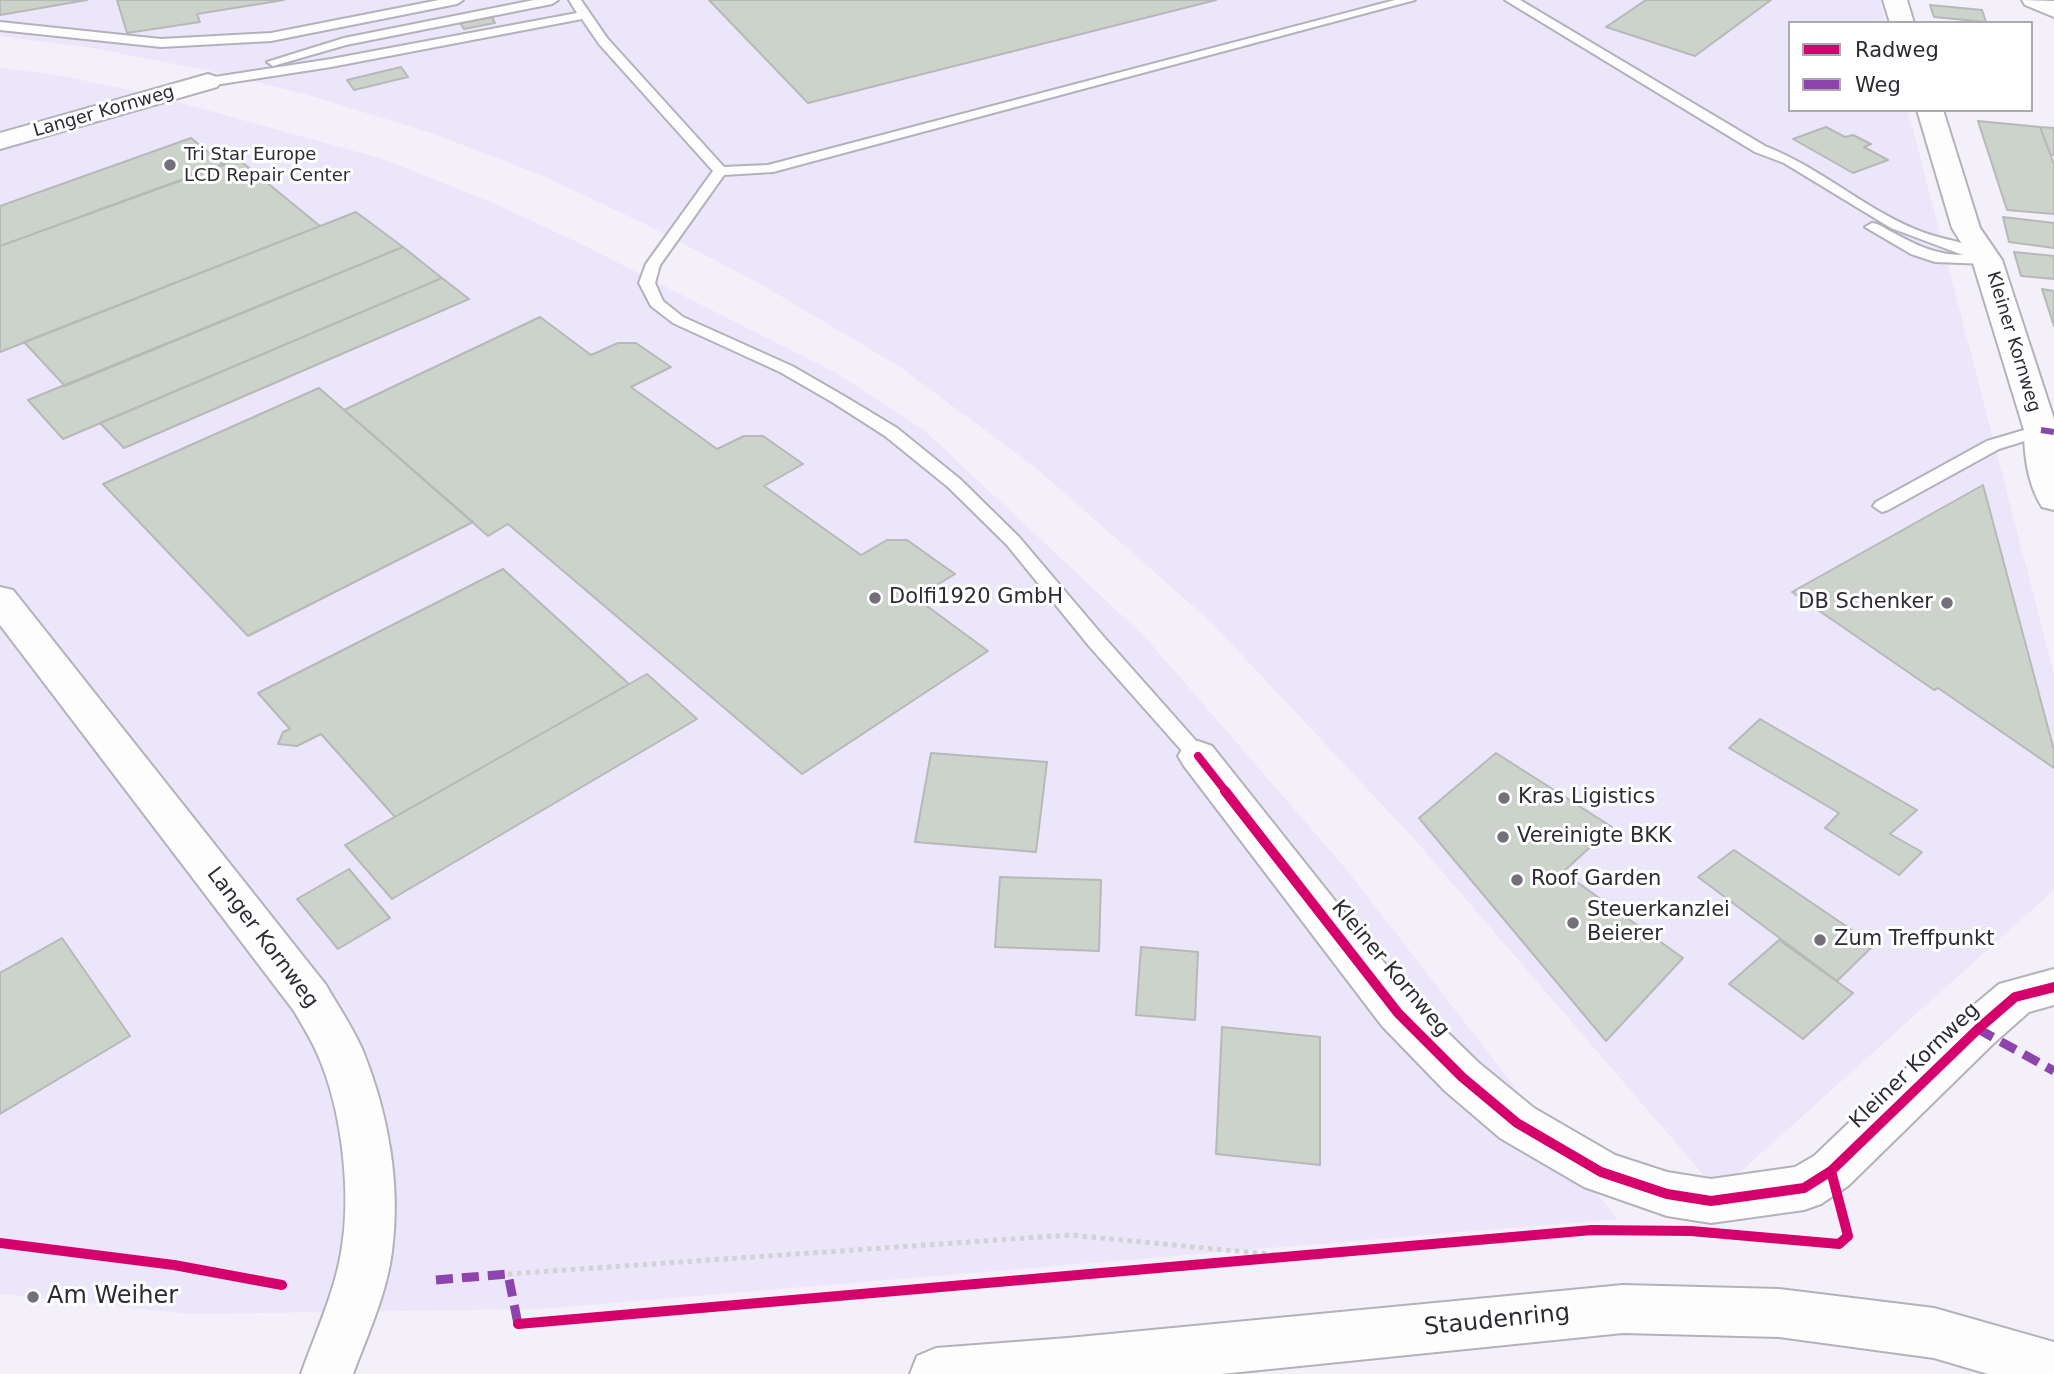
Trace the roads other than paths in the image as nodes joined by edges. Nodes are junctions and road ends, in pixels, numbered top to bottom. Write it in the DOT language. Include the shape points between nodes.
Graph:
graph roads {
  1 [pos="457,0"];
  2 [pos="552,0"];
  3 [pos="575,0"];
  4 [pos="1409,0"];
  5 [pos="1511,0"];
  6 [pos="1895,0"];
  7 [pos="2034,0"];
  8 [pos="2054,10"];
  9 [pos="583,15"];
  10 [pos="1901,21"];
  11 [pos="0,26"];
  12 [pos="208,82"];
  13 [pos="1931,112"];
  14 [pos="0,141"];
  15 [pos="1760,149"];
  16 [pos="720,171"];
  17 [pos="1987,260"];
  18 [pos="2047,431"];
  19 [pos="2054,499"];
  20 [pos="1882,506"];
  21 [pos="0,599"];
  22 [pos="1198,756"];
  23 [pos="2054,987"];
  24 [pos="2054,1368"];
  25 [pos="327,1374"];
  26 [pos="936,1374"];
  1 -- 11 [label="lane" via="271,37 202,41 161,43"];
  2 -- 12 [label="lane" via="344,42"];
  3 -- 9 [label="lane"];
  4 -- 16 [label="lane" via="768,169"];
  5 -- 15 [label="lane"];
  6 -- 10 [label="street"];
  7 -- 8 [label="street"];
  9 -- 12 [label="lane"];
  9 -- 16 [label="lane"];
  12 -- 14 [label="street, Langer Kornweg"];
  13 -- 17 [label="street, Kleiner Kornweg" via="1966,228"];
  15 -- 17 [label="lane" via="1833,204 1916,251 1940,259"];
  16 -- 22 [label="lane" via="653,264 647,283 656,303 678,320 786,369 838,399 891,432 954,483 1013,541"];
  17 -- 18 [label="street, Kleiner Kornweg"];
  18 -- 19 [label="street, Kleiner Kornweg" via="2042,455"];
  18 -- 20 [label="lane" via="1993,445"];
  21 -- 25 [label="street, Langer Kornweg" via="310,998 340,1051 367,1150 370,1196 359,1286"];
  22 -- 23 [label="street, Kleiner Kornweg" via="1398,1013 1462,1077 1517,1123 1590,1166 1667,1194 1712,1201 1804,1188 1831,1171 2015,997"];
  24 -- 26 [label="street, Staudenring" via="1934,1333 1779,1313 1623,1309"];
}
